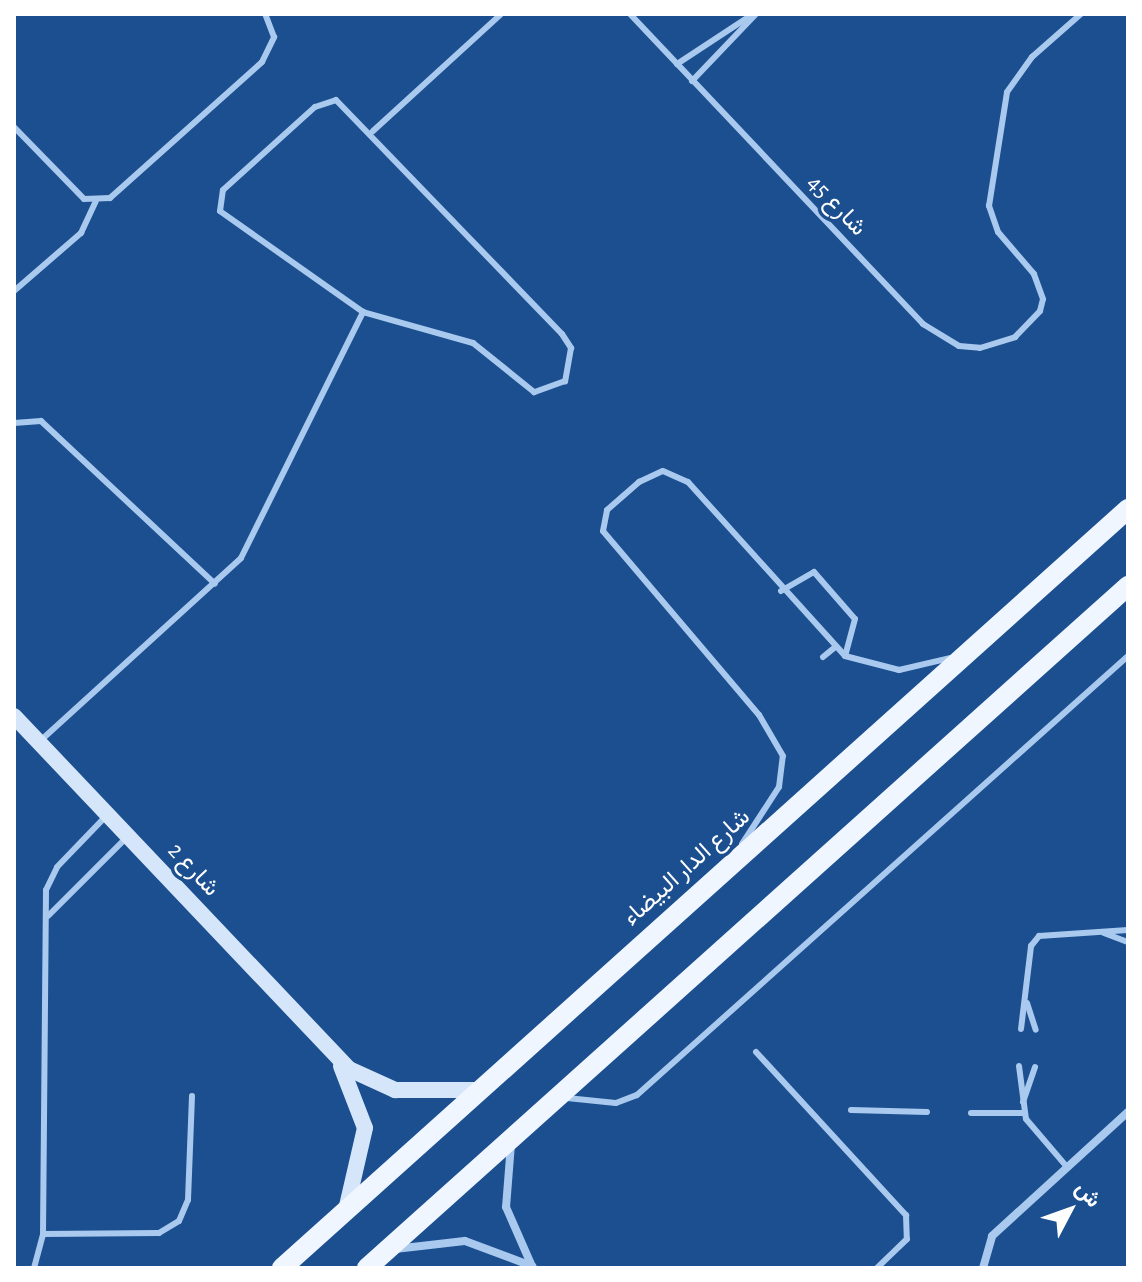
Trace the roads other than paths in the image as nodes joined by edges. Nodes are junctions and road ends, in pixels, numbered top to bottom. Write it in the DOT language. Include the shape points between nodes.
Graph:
graph roads {
  1 [pos="265,14"];
  2 [pos="501,14"];
  3 [pos="630,14"];
  4 [pos="754,14"];
  5 [pos="1081,14"];
  6 [pos="677,64"];
  7 [pos="692,81"];
  8 [pos="14,127"];
  9 [pos="373,131"];
  10 [pos="96,201"];
  11 [pos="14,291"];
  12 [pos="363,312"];
  13 [pos="14,423"];
  14 [pos="1128,509"];
  15 [pos="215,584"];
  16 [pos="1128,586"];
  17 [pos="781,591"];
  18 [pos="834,648"];
  19 [pos="968,652"];
  20 [pos="845,656"];
  21 [pos="1128,656"];
  22 [pos="823,657"];
  23 [pos="14,716"];
  24 [pos="39,742"];
  25 [pos="107,814"];
  26 [pos="128,836"];
  27 [pos="727,868"];
  28 [pos="48,916"];
  29 [pos="1128,930"];
  30 [pos="1104,933"];
  31 [pos="1128,942"];
  32 [pos="1027,1003"];
  33 [pos="1021,1029"];
  34 [pos="1036,1030"];
  35 [pos="756,1052"];
  36 [pos="336,1057"];
  37 [pos="1019,1066"];
  38 [pos="1035,1067"];
  39 [pos="479,1090"];
  40 [pos="192,1096"];
  41 [pos="559,1097"];
  42 [pos="1023,1102"];
  43 [pos="851,1110"];
  44 [pos="927,1112"];
  45 [pos="1128,1112"];
  46 [pos="971,1113"];
  47 [pos="1024,1113"];
  48 [pos="511,1140"];
  49 [pos="1067,1167"];
  50 [pos="346,1210"];
  51 [pos="43,1234"];
  52 [pos="387,1250"];
  53 [pos="533,1267"];
  54 [pos="34,1268"];
  55 [pos="282,1268"];
  56 [pos="367,1268"];
  57 [pos="877,1268"];
  58 [pos="983,1268"];
  1 -- 10 [label="lane" via="274,37 262,62 110,198"];
  2 -- 9 [label="lane"];
  3 -- 6 [label="lane, شارع 45"];
  4 -- 6 [label="lane"];
  4 -- 7 [label="lane"];
  5 -- 7 [label="lane, شارع 45" via="1017,73 1001,113 989,206 998,232 1040,286 1040,311 998,344 959,346 940,337"];
  6 -- 7 [label="lane, شارع 45"];
  8 -- 10 [label="lane" via="73,191"];
  9 -- 12 [label="lane" via="347,104 325,101 223,190 217,204 225,217"];
  9 -- 12 [label="lane" via="562,334 572,366 565,381 534,392 473,343"];
  10 -- 11 [label="lane" via="81,233"];
  12 -- 15 [label="lane" via="251,542"];
  13 -- 15 [label="lane" via="31,418 49,427"];
  14 -- 19 [label="main road, شارع الدار البيضاء"];
  15 -- 24 [label="lane"];
  16 -- 41 [label="main road"];
  17 -- 18 [label="lane"];
  17 -- 20 [label="lane" via="814,572 855,619"];
  17 -- 27 [label="lane" via="677,474 650,474 603,520 609,541 762,712 778,741 784,772"];
  18 -- 20 [label="lane"];
  18 -- 22 [label="lane"];
  19 -- 20 [label="lane" via="899,670"];
  19 -- 27 [label="main road, شارع الدار البيضاء"];
  21 -- 41 [label="lane" via="637,1095 616,1103"];
  23 -- 24 [label="street, شارع 2"];
  24 -- 25 [label="street, شارع 2"];
  25 -- 26 [label="street, شارع 2"];
  25 -- 28 [label="lane" via="50,878"];
  26 -- 28 [label="lane"];
  26 -- 36 [label="street, شارع 2"];
  27 -- 39 [label="main road, شارع الدار البيضاء"];
  28 -- 51 [label="lane"];
  29 -- 30 [label="lane"];
  30 -- 31 [label="lane"];
  30 -- 32 [label="lane" via="1039,936 1029,958"];
  32 -- 33 [label="lane"];
  32 -- 34 [label="lane"];
  35 -- 57 [label="lane" via="906,1215 907,1239"];
  36 -- 39 [label="street, شارع 2" via="395,1090"];
  36 -- 50 [label="street, شارع 2" via="365,1128"];
  37 -- 42 [label="lane"];
  38 -- 42 [label="lane"];
  39 -- 50 [label="main road, شارع الدار البيضاء"];
  40 -- 51 [label="lane" via="188,1200 179,1221 159,1233"];
  41 -- 48 [label="main road"];
  42 -- 47 [label="lane"];
  43 -- 44 [label="lane"];
  45 -- 49 [label="street"];
  46 -- 47 [label="lane"];
  47 -- 49 [label="lane"];
  48 -- 52 [label="main road"];
  48 -- 53 [label="street" via="506,1207"];
  49 -- 58 [label="street" via="992,1236"];
  50 -- 55 [label="main road, شارع الدار البيضاء"];
  51 -- 54 [label="lane"];
  52 -- 53 [label="street" via="465,1241"];
  52 -- 56 [label="main road"];
}
